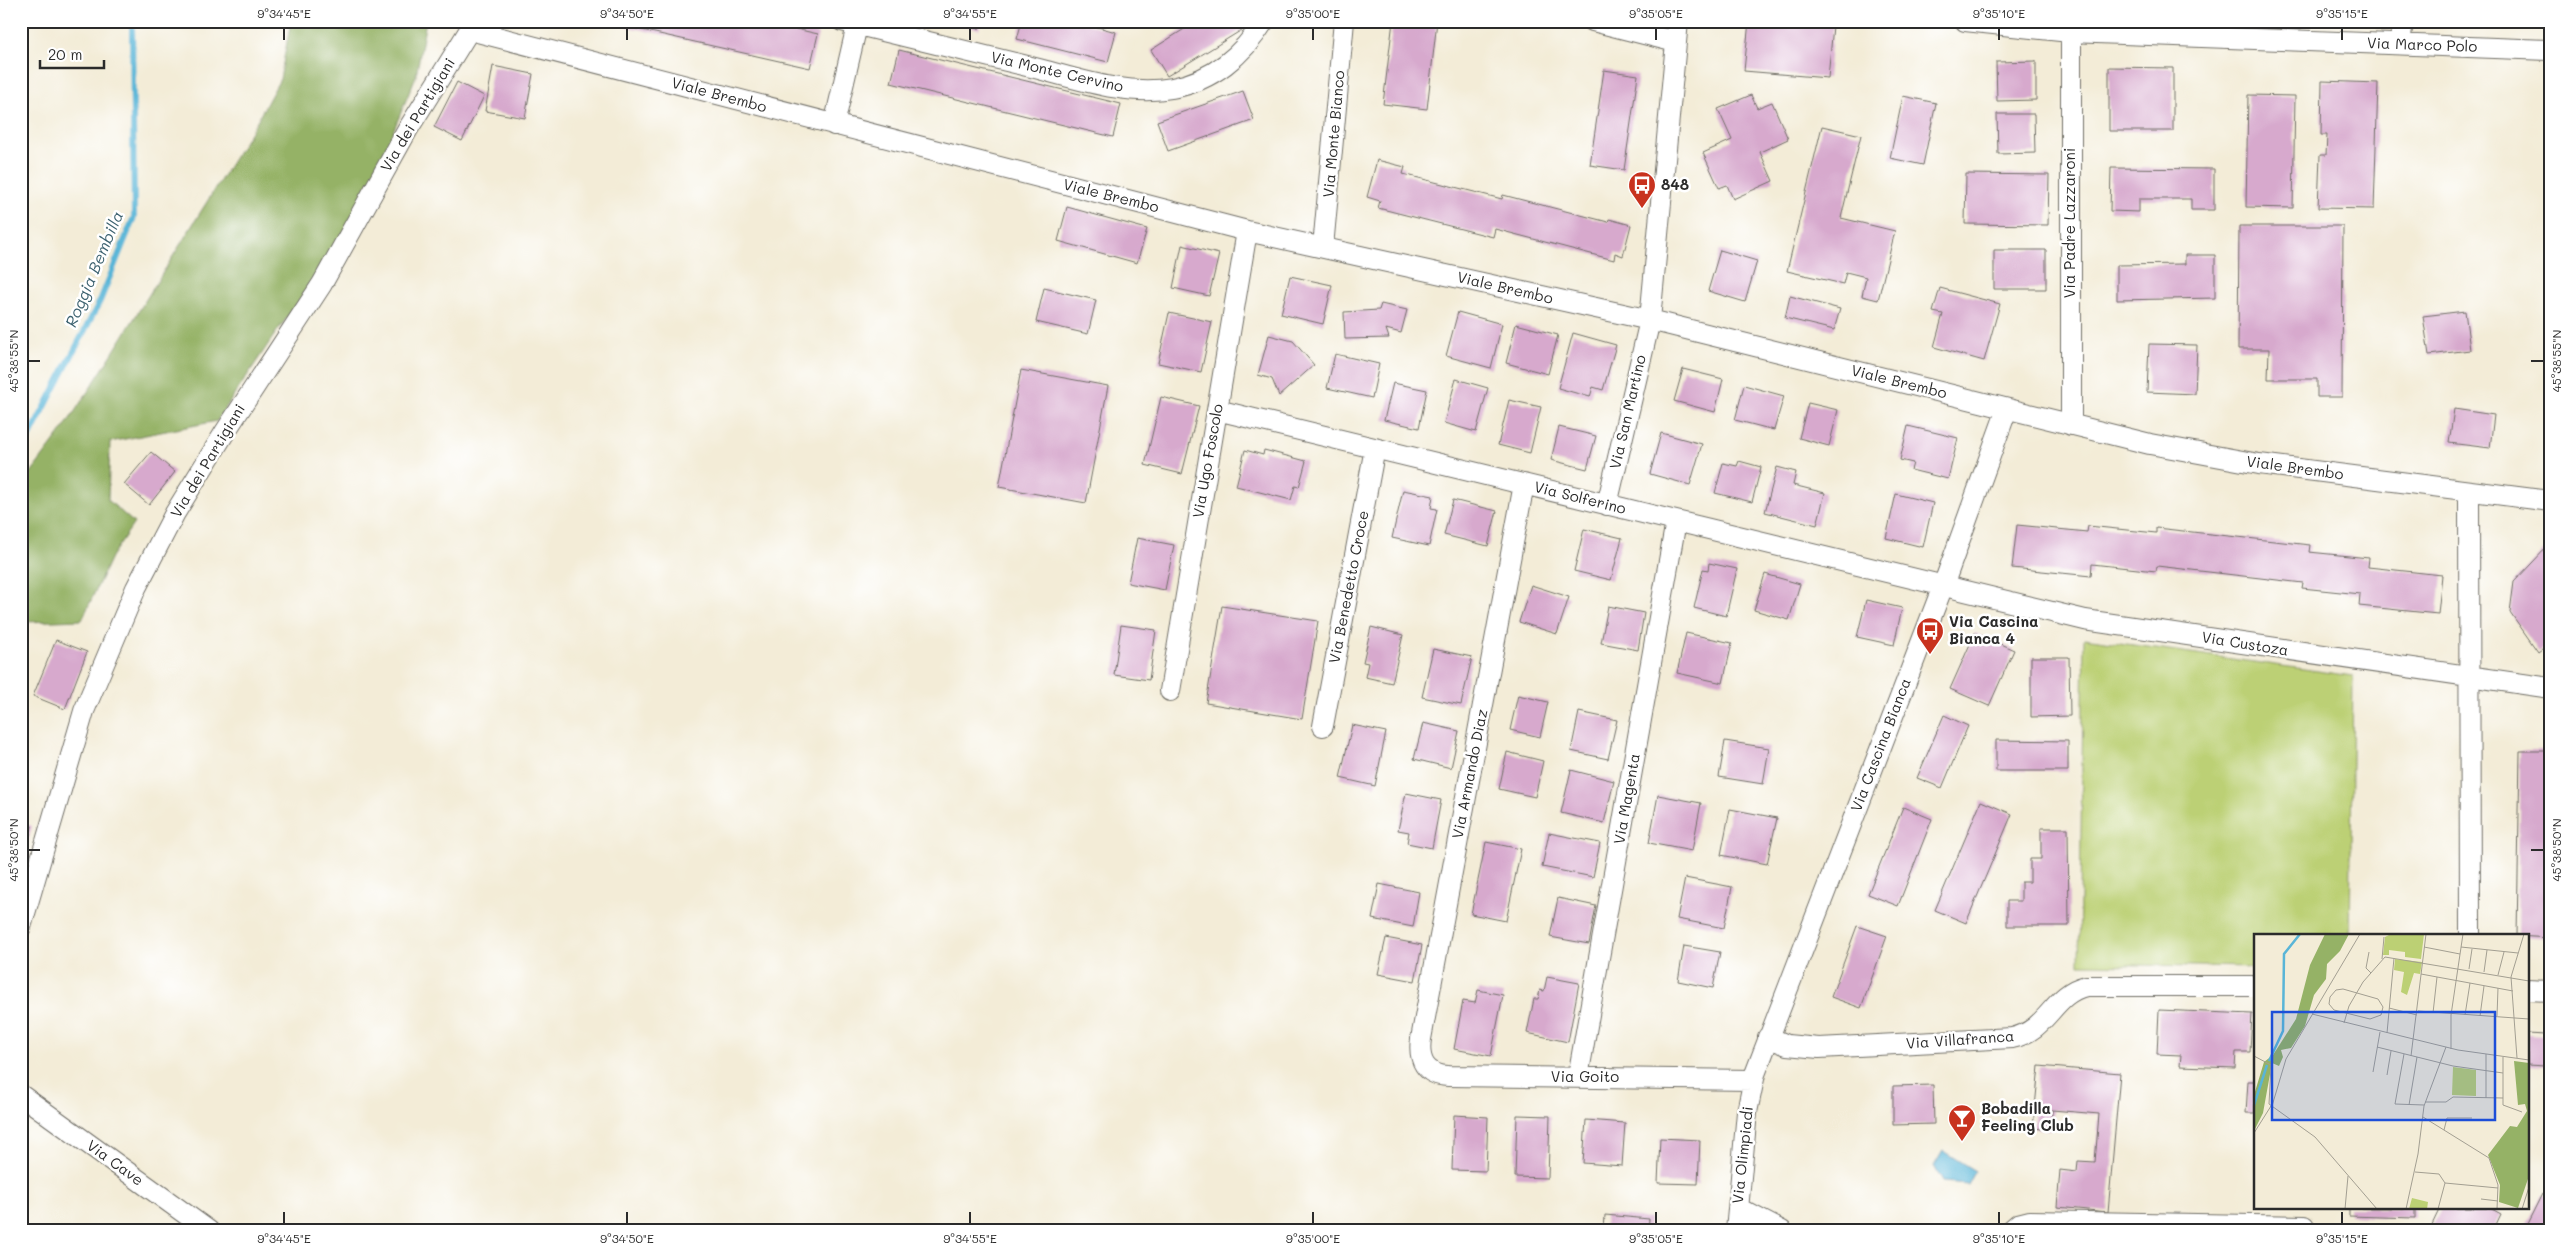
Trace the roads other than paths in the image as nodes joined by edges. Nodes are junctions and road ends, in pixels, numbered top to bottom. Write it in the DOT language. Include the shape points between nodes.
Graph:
graph roads {
  1 [pos="1264,21"];
  2 [pos="1344,21"];
  3 [pos="1593,21"];
  4 [pos="1678,21"];
  5 [pos="1965,21"];
  6 [pos="2403,21"];
  7 [pos="852,22"];
  8 [pos="472,26"];
  9 [pos="2070,26"];
  10 [pos="2230,30"];
  11 [pos="1676,42"];
  12 [pos="2400,44"];
  13 [pos="2550,50"];
  14 [pos="834,125"];
  15 [pos="1247,230"];
  16 [pos="1323,248"];
  17 [pos="1650,320"];
  18 [pos="2007,409"];
  19 [pos="1217,410"];
  20 [pos="2071,425"];
  21 [pos="1375,448"];
  22 [pos="1524,484"];
  23 [pos="2469,491"];
  24 [pos="2550,501"];
  25 [pos="1607,504"];
  26 [pos="1676,521"];
  27 [pos="1943,586"];
  28 [pos="2469,677"];
  29 [pos="2550,688"];
  30 [pos="1170,692"];
  31 [pos="1323,726"];
  32 [pos="21,927"];
  33 [pos="2470,934"];
  34 [pos="2254,986"];
  35 [pos="2528,990"];
  36 [pos="2550,991"];
  37 [pos="1768,1037"];
  38 [pos="1423,1063"];
  39 [pos="1578,1077"];
  40 [pos="1753,1080"];
  41 [pos="21,1095"];
  42 [pos="1738,1208"];
  43 [pos="2304,1226"];
  44 [pos="209,1231"];
  45 [pos="1736,1231"];
  46 [pos="1782,1231"];
  47 [pos="2010,1231"];
  1 -- 7 [label="street, Via Monte Cervino" via="1231,60 1210,76 1176,88 1150,90 1105,85"];
  2 -- 16 [label="street, Via Monte Bianco"];
  3 -- 11 [label="street"];
  4 -- 11 [label="street, Via San Martino"];
  5 -- 9 [label="street, Via Marco Polo"];
  6 -- 12 [label="street"];
  7 -- 14 [label="street, Via Monte Cervino"];
  8 -- 14 [label="street, Viale Brembo"];
  8 -- 32 [label="street, Via dei Partigiani" via="408,129 322,284 204,466 141,579 84,710"];
  9 -- 10 [label="street, Via Marco Polo"];
  9 -- 20 [label="street, Via Padre Lazzaroni"];
  10 -- 12 [label="street, Via Marco Polo"];
  11 -- 17 [label="street, Via San Martino"];
  12 -- 13 [label="street, Via Marco Polo"];
  14 -- 15 [label="street, Viale Brembo"];
  15 -- 16 [label="street, Viale Brembo"];
  15 -- 19 [label="street, Via Ugo Foscolo"];
  16 -- 17 [label="street, Viale Brembo"];
  17 -- 18 [label="street, Viale Brembo"];
  17 -- 25 [label="street, Via San Martino"];
  18 -- 20 [label="street, Viale Brembo"];
  18 -- 27 [label="street, Via Cascina Bianca"];
  19 -- 21 [label="street, Via Solferino"];
  19 -- 30 [label="street, Via Ugo Foscolo"];
  20 -- 23 [label="street, Viale Brembo" via="2251,463"];
  21 -- 22 [label="street, Via Solferino"];
  21 -- 31 [label="street, Via Benedetto Croce"];
  22 -- 25 [label="street, Via Solferino"];
  22 -- 38 [label="street, Via Armando Diaz" via="1421,1039"];
  23 -- 24 [label="street, Viale Brembo"];
  23 -- 28 [label="street"];
  25 -- 26 [label="street, Via Solferino"];
  26 -- 27 [label="street, Via Solferino"];
  26 -- 39 [label="street, Via Magenta"];
  27 -- 28 [label="street, Via Custoza" via="2085,620"];
  27 -- 37 [label="street, Via Cascina Bianca"];
  28 -- 29 [label="street, Via Custoza"];
  28 -- 33 [label="street"];
  34 -- 37 [label="street, Via Villafranca" via="2080,987 2062,998 2036,1028 2012,1038 1819,1048 1788,1045"];
  35 -- 36 [label="street"];
  37 -- 40 [label="street, Via Cascina Bianca"];
  38 -- 39 [label="street, Via Goito" via="1428,1071 1442,1076"];
  39 -- 40 [label="street, Via Goito"];
  40 -- 42 [label="street, Via Olimpiadi"];
  41 -- 44 [label="street, Via Cave"];
  42 -- 45 [label="street, Via Olimpiadi"];
  42 -- 46 [label="street"];
  43 -- 47 [label="street" via="2030,1222 2018,1224"];
}
